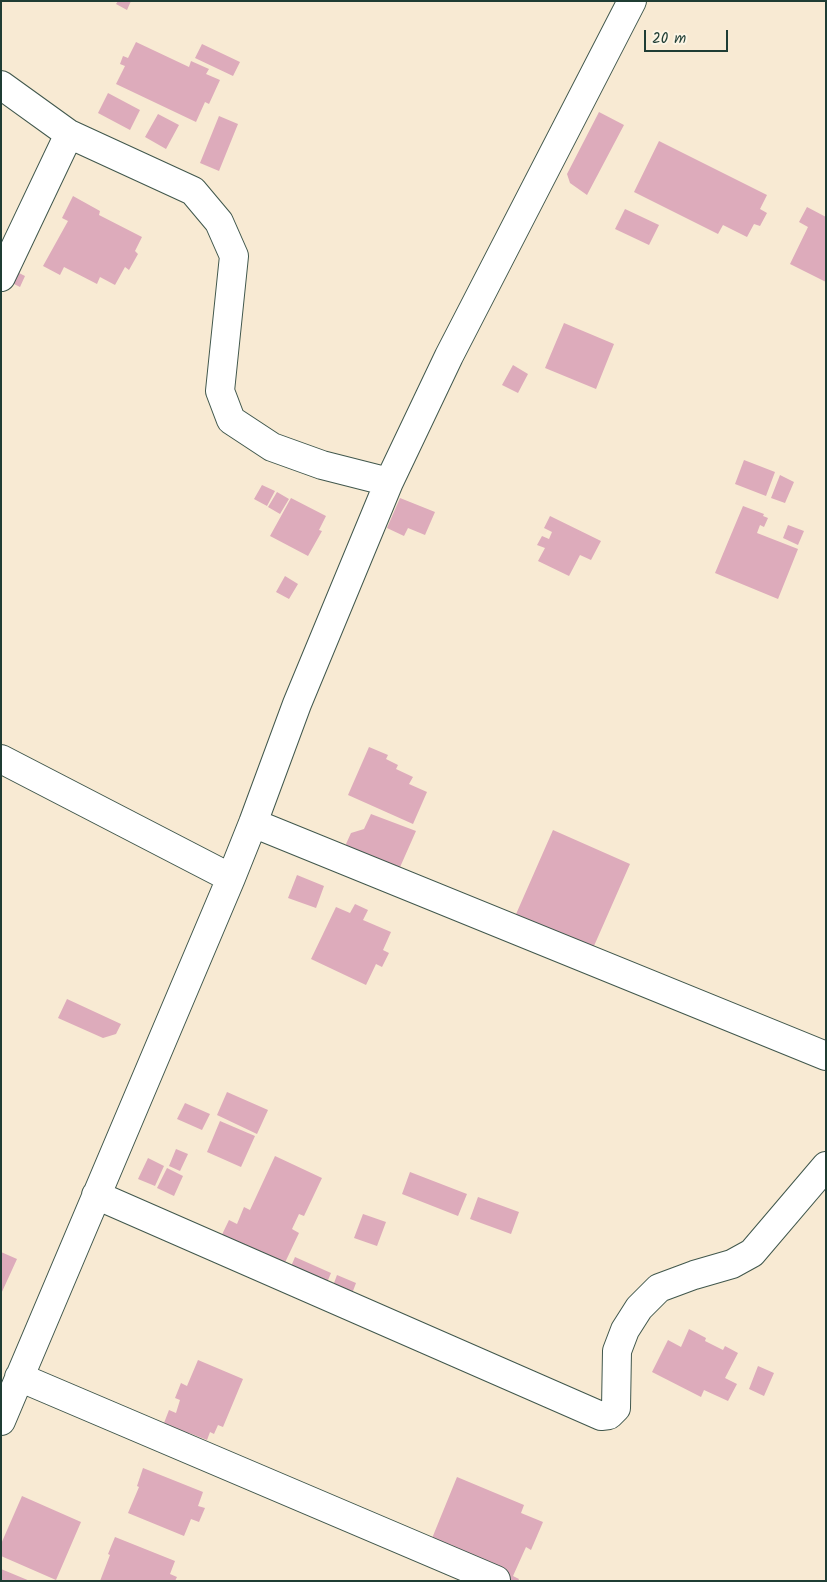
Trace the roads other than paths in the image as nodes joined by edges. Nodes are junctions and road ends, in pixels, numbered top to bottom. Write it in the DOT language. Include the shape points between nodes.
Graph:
graph roads {
  1 [pos="632,1"];
  2 [pos="1,86"];
  3 [pos="69,134"];
  4 [pos="1,277"];
  5 [pos="389,482"];
  6 [pos="1,759"];
  7 [pos="253,823"];
  8 [pos="231,878"];
  9 [pos="826,1056"];
  10 [pos="826,1166"];
  11 [pos="96,1195"];
  12 [pos="19,1377"];
  13 [pos="1,1421"];
  14 [pos="496,1580"];
  1 -- 5 [label="street" via="449,356"];
  2 -- 3 [label="street"];
  3 -- 4 [label="street"];
  3 -- 5 [label="street" via="193,191 219,222 234,256 220,391 231,420 272,447 322,465"];
  5 -- 7 [label="street" via="297,704"];
  6 -- 8 [label="street"];
  7 -- 8 [label="street"];
  7 -- 9 [label="street"];
  8 -- 11 [label="street"];
  10 -- 11 [label="street" via="752,1253 732,1264 659,1288 639,1308 617,1351 616,1408 609,1415 601,1416"];
  11 -- 12 [label="street"];
  12 -- 13 [label="street"];
  12 -- 14 [label="street"];
}
